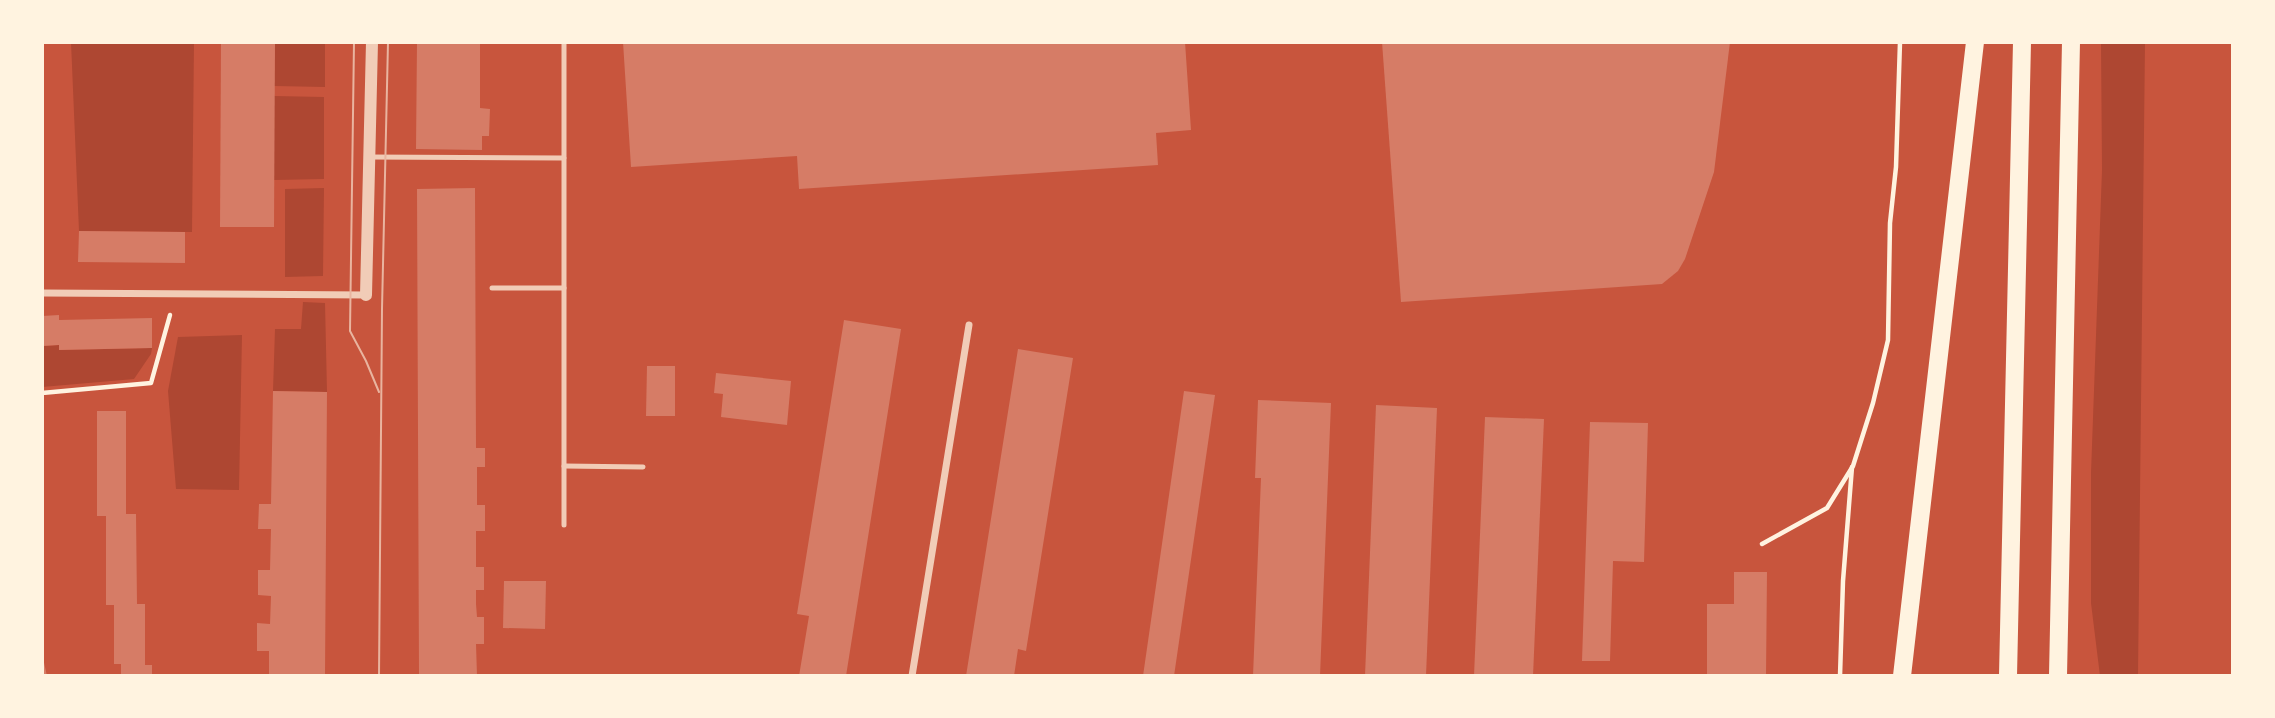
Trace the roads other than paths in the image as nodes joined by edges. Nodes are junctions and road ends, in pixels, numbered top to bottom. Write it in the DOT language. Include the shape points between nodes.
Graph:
graph roads {
  1 [pos="372,42"];
  2 [pos="564,42"];
  3 [pos="1975,42"];
  4 [pos="2022,42"];
  5 [pos="2071,42"];
  6 [pos="369,157"];
  7 [pos="564,158"];
  8 [pos="492,288"];
  9 [pos="564,288"];
  10 [pos="42,293"];
  11 [pos="366,295"];
  12 [pos="969,324"];
  13 [pos="564,466"];
  14 [pos="643,467"];
  15 [pos="564,525"];
  16 [pos="912,676"];
  17 [pos="1902,676"];
  18 [pos="2008,676"];
  19 [pos="2058,676"];
  1 -- 6 [label="street"];
  2 -- 7 [label="lane"];
  3 -- 17 [label="main road"];
  4 -- 18 [label="main road"];
  5 -- 19 [label="main road"];
  6 -- 7 [label="lane"];
  6 -- 11 [label="street"];
  7 -- 9 [label="lane"];
  8 -- 9 [label="lane"];
  9 -- 13 [label="lane"];
  10 -- 11 [label="street"];
  12 -- 16 [label="street"];
  13 -- 14 [label="lane"];
  13 -- 15 [label="lane"];
}
